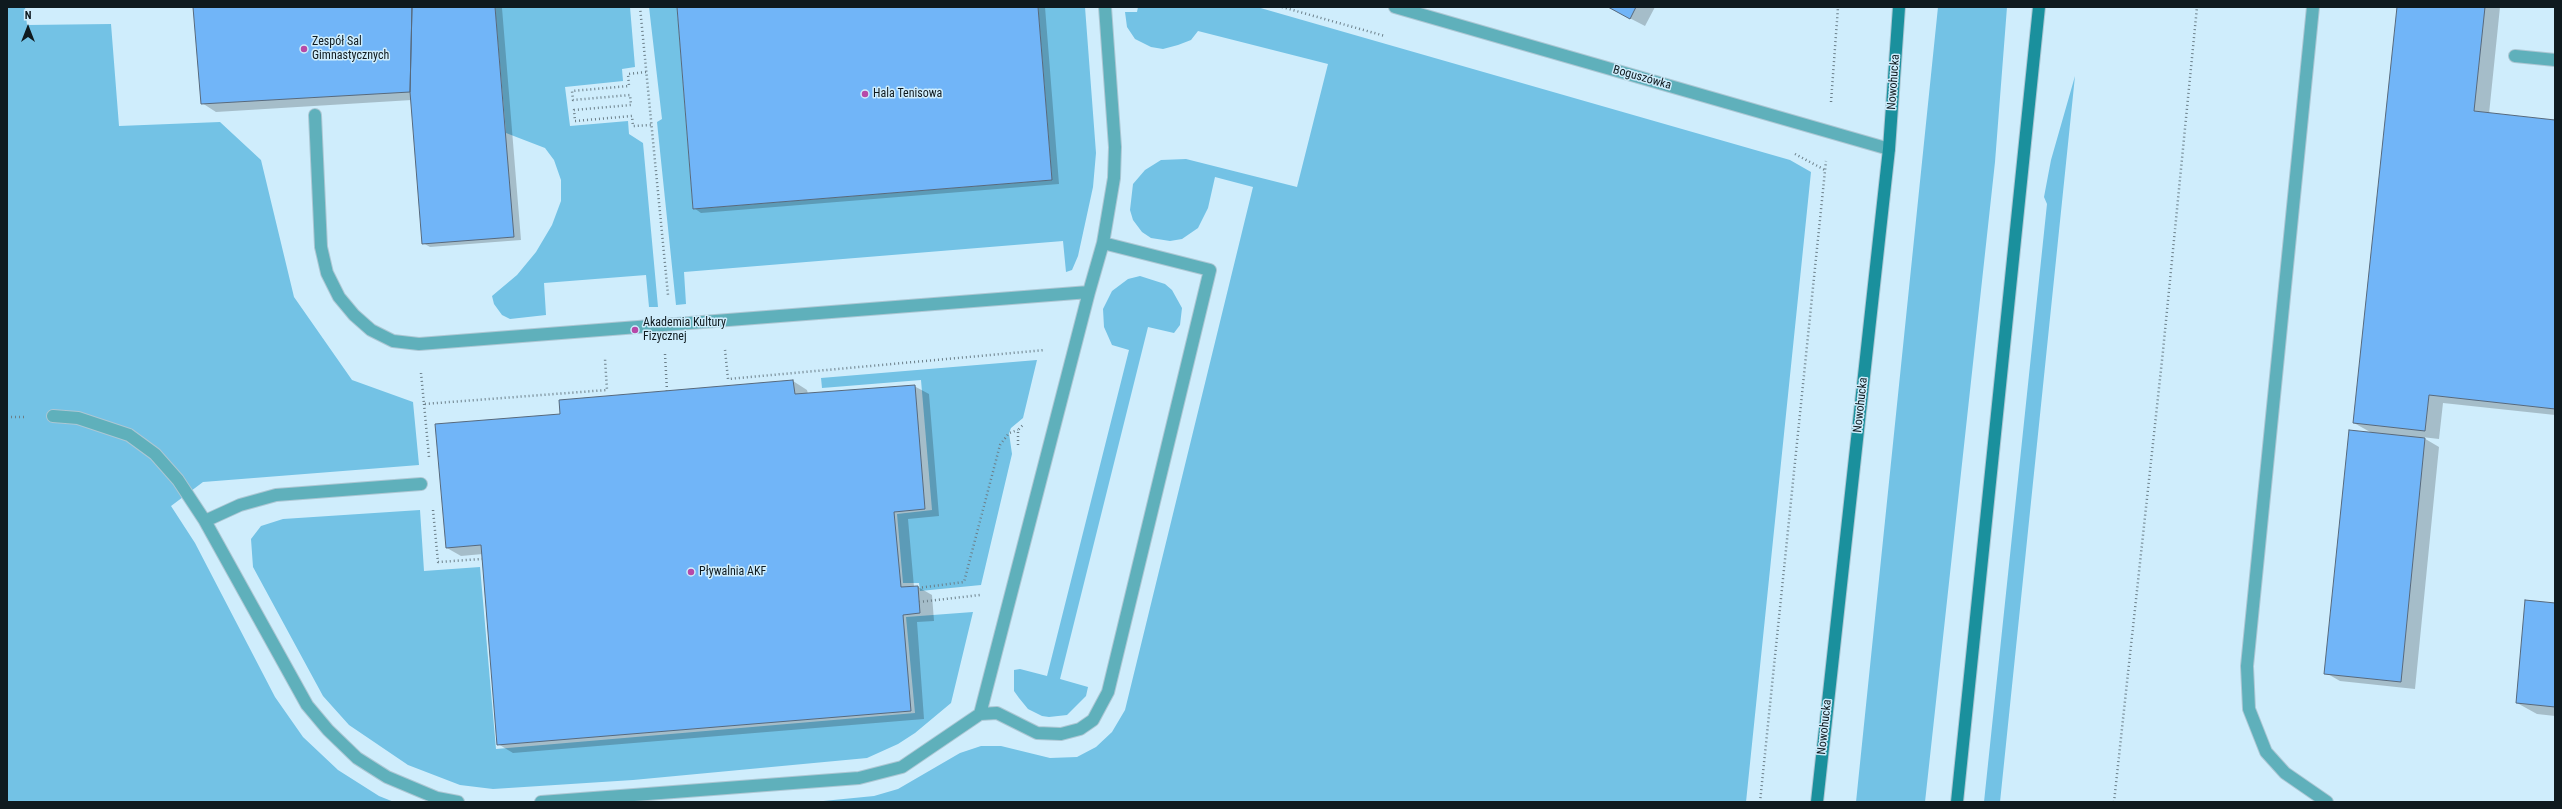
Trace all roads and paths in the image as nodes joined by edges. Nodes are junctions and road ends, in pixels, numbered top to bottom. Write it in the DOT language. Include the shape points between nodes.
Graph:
graph roads {
  1 [pos="640,7"];
  2 [pos="1105,7"];
  3 [pos="1395,7"];
  4 [pos="1838,7"];
  5 [pos="1899,7"];
  6 [pos="2039,7"];
  7 [pos="2197,7"];
  8 [pos="2313,7"];
  9 [pos="1423,11"];
  10 [pos="2515,56"];
  11 [pos="2555,60"];
  12 [pos="646,72"];
  13 [pos="315,115"];
  14 [pos="651,125"];
  15 [pos="1829,132"];
  16 [pos="1889,149"];
  17 [pos="1103,243"];
  18 [pos="1089,292"];
  19 [pos="671,325"];
  20 [pos="419,344"];
  21 [pos="725,345"];
  22 [pos="605,356"];
  23 [pos="1044,358"];
  24 [pos="667,391"];
  25 [pos="424,404"];
  26 [pos="53,416"];
  27 [pos="1027,421"];
  28 [pos="1018,430"];
  29 [pos="1020,451"];
  30 [pos="430,464"];
  31 [pos="421,484"];
  32 [pos="433,507"];
  33 [pos="205,521"];
  34 [pos="482,559"];
  35 [pos="918,588"];
  36 [pos="985,595"];
  37 [pos="919,602"];
  38 [pos="980,714"];
  39 [pos="458,802"];
  40 [pos="542,802"];
  41 [pos="1760,802"];
  42 [pos="1817,802"];
  43 [pos="1957,802"];
  44 [pos="2114,802"];
  45 [pos="2327,802"];
  1 -- 12 [label="path"];
  2 -- 17 [label="lane" via="1115,147 1114,178"];
  3 -- 9 [label="lane, Boguszówka"];
  4 -- 15 [label="path"];
  5 -- 16 [label="main road, Nowohucka"];
  6 -- 43 [label="main road"];
  7 -- 44 [label="path"];
  8 -- 45 [label="lane" via="2247,666 2249,709 2266,752 2285,773"];
  9 -- 15 [label="lane, Boguszówka"];
  10 -- 11 [label="lane"];
  12 -- 14 [label="path"];
  12 -- 14 [label="path" via="628,74 629,86 572,90 573,100 630,96 631,105 574,110 575,121 632,116 633,126"];
  13 -- 20 [label="lane" via="321,247 327,273 354,316 371,330 393,341"];
  14 -- 19 [label="path"];
  15 -- 16 [label="lane, Boguszówka"];
  15 -- 41 [label="path"];
  16 -- 42 [label="main road, Nowohucka"];
  17 -- 18 [label="lane"];
  17 -- 38 [label="lane" via="1210,270 1108,692 1094,720 1080,729 1061,734 1037,733 997,713"];
  18 -- 19 [label="lane"];
  18 -- 38 [label="lane"];
  19 -- 20 [label="lane"];
  19 -- 24 [label="path" via="664,351"];
  20 -- 25 [label="path"];
  21 -- 23 [label="path" via="728,379 1046,350"];
  22 -- 25 [label="path" via="607,390"];
  25 -- 30 [label="path"];
  26 -- 33 [label="lane" via="78,418 129,435 155,454 178,480"];
  27 -- 28 [label="path"];
  28 -- 29 [label="path"];
  28 -- 35 [label="path" via="1010,433 1000,445 964,582"];
  31 -- 33 [label="lane" via="276,495 240,505"];
  32 -- 34 [label="path" via="438,562"];
  33 -- 39 [label="lane" via="307,705 328,730 357,758 387,777 437,798"];
  36 -- 37 [label="path"];
  38 -- 40 [label="lane" via="902,767 859,778"];
}
